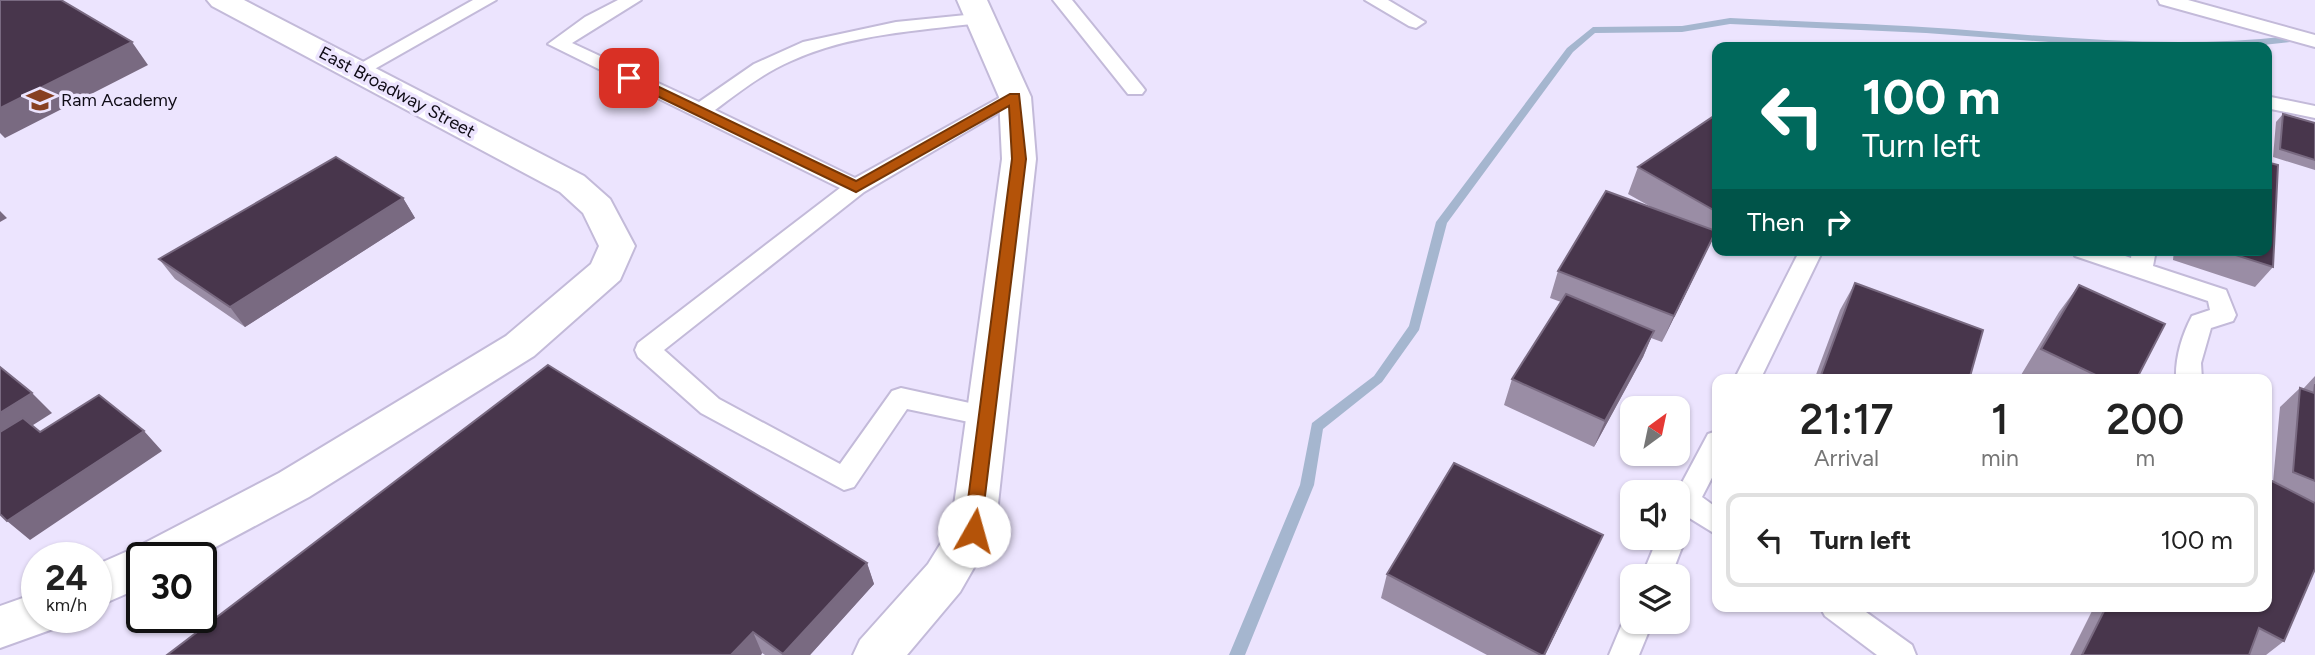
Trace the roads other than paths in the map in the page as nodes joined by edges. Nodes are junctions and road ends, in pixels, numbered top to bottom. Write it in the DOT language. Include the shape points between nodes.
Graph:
graph roads {
  1 [pos="222,0"];
  2 [pos="487,0"];
  3 [pos="632,0"];
  4 [pos="1062,0"];
  5 [pos="1374,0"];
  6 [pos="2167,0"];
  7 [pos="975,8"];
  8 [pos="1416,22"];
  9 [pos="2315,41"];
  10 [pos="357,71"];
  11 [pos="1135,90"];
  12 [pos="1015,97"];
  13 [pos="2272,103"];
  14 [pos="700,111"];
  15 [pos="2315,112"];
  16 [pos="856,187"];
  17 [pos="1809,256"];
  18 [pos="2118,256"];
  19 [pos="2142,260"];
  20 [pos="1750,374"];
  21 [pos="2189,374"];
  22 [pos="988,416"];
  23 [pos="1712,451"];
  24 [pos="1690,495"];
  25 [pos="1690,514"];
  26 [pos="1712,521"];
  27 [pos="185,542"];
  28 [pos="1842,612"];
  29 [pos="21,620"];
  30 [pos="0,627"];
  31 [pos="1633,634"];
  32 [pos="879,654"];
  33 [pos="1624,655"];
  34 [pos="1901,655"];
  1 -- 10 [label="street, East Broadway Street"];
  2 -- 10 [label="lane"];
  3 -- 14 [label="lane" via="558,44"];
  4 -- 11 [label="lane"];
  5 -- 8 [label="lane"];
  6 -- 9 [label="lane"];
  7 -- 12 [label="street"];
  7 -- 14 [label="lane" via="815,47 763,67"];
  10 -- 27 [label="street, East Broadway Street" via="572,184 598,207 617,246 607,271 520,346 305,479"];
  12 -- 16 [label="lane"];
  12 -- 22 [label="street" via="1019,159"];
  13 -- 15 [label="lane"];
  14 -- 16 [label="lane"];
  16 -- 22 [label="lane" via="647,350 710,406 844,479 901,398"];
  17 -- 20 [label="lane"];
  18 -- 19 [label="lane"];
  19 -- 21 [label="lane" via="2218,296 2224,316 2201,322"];
  22 -- 32 [label="street" via="974,531 944,578"];
  23 -- 24 [label="lane"];
  25 -- 26 [label="lane"];
  28 -- 34 [label="lane"];
  29 -- 30 [label="street"];
  31 -- 33 [label="lane"];
}
